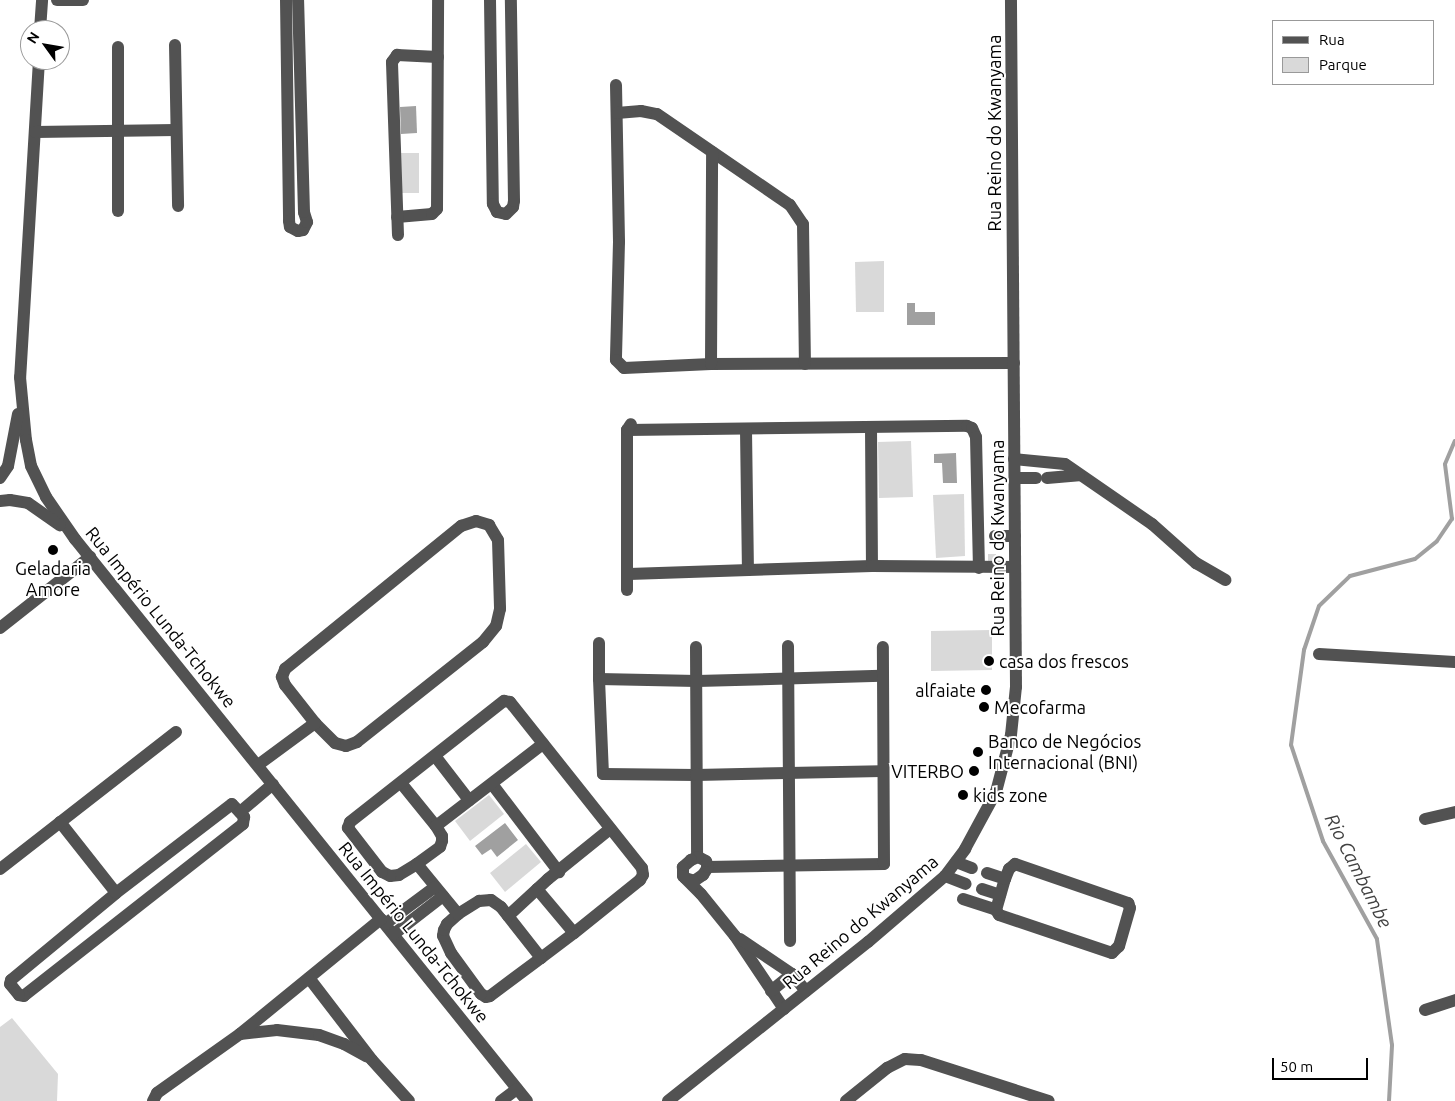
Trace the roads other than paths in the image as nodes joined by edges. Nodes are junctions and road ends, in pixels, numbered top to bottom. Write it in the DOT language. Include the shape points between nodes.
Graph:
graph roads {
  1 [pos="42,0"];
  2 [pos="57,0"];
  3 [pos="83,0"];
  4 [pos="286,0"];
  5 [pos="298,0"];
  6 [pos="438,0"];
  7 [pos="490,0"];
  8 [pos="511,0"];
  9 [pos="1011,0"];
  10 [pos="41,20"];
  11 [pos="175,45"];
  12 [pos="118,47"];
  13 [pos="438,57"];
  14 [pos="38,70"];
  15 [pos="616,85"];
  16 [pos="617,113"];
  17 [pos="176,130"];
  18 [pos="118,131"];
  19 [pos="35,132"];
  20 [pos="712,152"];
  21 [pos="178,206"];
  22 [pos="118,211"];
  23 [pos="398,217"];
  24 [pos="398,235"];
  25 [pos="1014,363"];
  26 [pos="712,364"];
  27 [pos="805,364"];
  28 [pos="20,377"];
  29 [pos="871,427"];
  30 [pos="746,430"];
  31 [pos="1014,459"];
  32 [pos="1079,475"];
  33 [pos="0,478"];
  34 [pos="1014,478"];
  35 [pos="0,501"];
  36 [pos="987,536"];
  37 [pos="1015,536"];
  38 [pos="75,539"];
  39 [pos="90,557"];
  40 [pos="986,562"];
  41 [pos="1015,563"];
  42 [pos="872,566"];
  43 [pos="748,570"];
  44 [pos="628,574"];
  45 [pos="1226,580"];
  46 [pos="627,590"];
  47 [pos="0,628"];
  48 [pos="599,643"];
  49 [pos="788,646"];
  50 [pos="696,647"];
  51 [pos="882,647"];
  52 [pos="1319,654"];
  53 [pos="1455,662"];
  54 [pos="881,676"];
  55 [pos="787,677"];
  56 [pos="599,680"];
  57 [pos="697,681"];
  58 [pos="315,723"];
  59 [pos="176,732"];
  60 [pos="543,744"];
  61 [pos="435,756"];
  62 [pos="258,765"];
  63 [pos="881,771"];
  64 [pos="790,773"];
  65 [pos="696,775"];
  66 [pos="402,783"];
  67 [pos="273,784"];
  68 [pos="492,784"];
  69 [pos="469,800"];
  70 [pos="240,812"];
  71 [pos="1455,812"];
  72 [pos="1425,819"];
  73 [pos="60,822"];
  74 [pos="436,826"];
  75 [pos="610,829"];
  76 [pos="697,857"];
  77 [pos="956,862"];
  78 [pos="417,864"];
  79 [pos="789,864"];
  80 [pos="708,866"];
  81 [pos="972,868"];
  82 [pos="0,869"];
  83 [pos="559,872"];
  84 [pos="987,873"];
  85 [pos="945,876"];
  86 [pos="685,878"];
  87 [pos="699,878"];
  88 [pos="1005,879"];
  89 [pos="966,884"];
  90 [pos="982,889"];
  91 [pos="537,890"];
  92 [pos="439,891"];
  93 [pos="116,893"];
  94 [pos="701,894"];
  95 [pos="1000,895"];
  96 [pos="963,899"];
  97 [pos="996,910"];
  98 [pos="458,914"];
  99 [pos="508,916"];
  100 [pos="387,926"];
  101 [pos="574,934"];
  102 [pos="735,936"];
  103 [pos="790,941"];
  104 [pos="540,958"];
  105 [pos="792,974"];
  106 [pos="309,978"];
  107 [pos="771,991"];
  108 [pos="806,991"];
  109 [pos="1455,1000"];
  110 [pos="784,1009"];
  111 [pos="1425,1010"];
  112 [pos="240,1034"];
  113 [pos="372,1060"];
  114 [pos="688,1086"];
  115 [pos="517,1089"];
  116 [pos="1042,1100"];
  117 [pos="153,1101"];
  118 [pos="408,1101"];
  119 [pos="501,1101"];
  120 [pos="527,1101"];
  121 [pos="668,1101"];
  122 [pos="673,1101"];
  123 [pos="846,1101"];
  1 -- 10 [label="street"];
  2 -- 3 [label="street"];
  4 -- 5 [label="street" via="289,221 292,229 298,232 307,222 304,212"];
  6 -- 13 [label="street"];
  7 -- 8 [label="street" via="493,204 494,210 506,214 513,208 514,201"];
  9 -- 25 [label="street, Rua Reino do Kwanyama"];
  11 -- 17 [label="street"];
  12 -- 18 [label="street"];
  13 -- 23 [label="street" via="437,209 432,214"];
  13 -- 23 [label="street" via="397,55 394,58"];
  14 -- 19 [label="street, Rua Império Lunda-Tchokwe"];
  15 -- 16 [label="street"];
  16 -- 20 [label="street" via="641,111 657,114"];
  16 -- 26 [label="street" via="619,242 616,360 624,368"];
  17 -- 18 [label="street"];
  17 -- 21 [label="street"];
  18 -- 19 [label="street"];
  18 -- 22 [label="street"];
  19 -- 28 [label="street, Rua Império Lunda-Tchokwe"];
  20 -- 26 [label="street"];
  20 -- 27 [label="street" via="790,205 803,224"];
  23 -- 24 [label="street"];
  25 -- 27 [label="street"];
  25 -- 31 [label="street, Rua Reino do Kwanyama"];
  26 -- 27 [label="street"];
  28 -- 33 [label="street" via="15,439 8,466"];
  28 -- 38 [label="street, Rua Império Lunda-Tchokwe" via="31,466 46,497"];
  29 -- 30 [label="street"];
  29 -- 36 [label="street" via="972,428 976,437"];
  29 -- 42 [label="street"];
  30 -- 43 [label="street"];
  30 -- 44 [label="street" via="630,426"];
  31 -- 32 [label="street" via="1065,464"];
  31 -- 34 [label="street, Rua Reino do Kwanyama"];
  32 -- 34 [label="street"];
  32 -- 45 [label="street" via="1152,524 1196,563"];
  34 -- 37 [label="street, Rua Reino do Kwanyama"];
  35 -- 38 [label="street" via="28,503 48,515"];
  36 -- 37 [label="street"];
  36 -- 40 [label="street"];
  37 -- 41 [label="street, Rua Reino do Kwanyama"];
  38 -- 39 [label="street, Rua Império Lunda-Tchokwe"];
  39 -- 47 [label="street"];
  39 -- 62 [label="street, Rua Império Lunda-Tchokwe"];
  40 -- 41 [label="street"];
  40 -- 41 [label="street"];
  40 -- 42 [label="street"];
  41 -- 77 [label="street, Rua Reino do Kwanyama" via="1016,687 1012,735 996,792"];
  42 -- 43 [label="street"];
  43 -- 44 [label="street"];
  44 -- 46 [label="street"];
  48 -- 56 [label="street"];
  49 -- 55 [label="street"];
  50 -- 57 [label="street"];
  51 -- 54 [label="street"];
  52 -- 53 [label="street"];
  54 -- 55 [label="street"];
  54 -- 63 [label="street"];
  55 -- 57 [label="street"];
  55 -- 64 [label="street"];
  56 -- 57 [label="street"];
  56 -- 65 [label="street" via="603,774"];
  57 -- 65 [label="street"];
  58 -- 58 [label="street" via="340,746 352,745 483,642 496,626 500,609 498,540 489,525 476,521 462,526 284,669 285,685"];
  58 -- 62 [label="street"];
  59 -- 73 [label="street"];
  60 -- 61 [label="street" via="507,700"];
  60 -- 68 [label="street"];
  60 -- 75 [label="street"];
  61 -- 66 [label="street"];
  61 -- 69 [label="street"];
  62 -- 67 [label="street, Rua Império Lunda-Tchokwe"];
  63 -- 64 [label="street"];
  63 -- 79 [label="street" via="884,864"];
  64 -- 65 [label="street"];
  64 -- 79 [label="street"];
  65 -- 76 [label="street"];
  66 -- 74 [label="street"];
  66 -- 78 [label="street" via="350,822 348,828 382,872 390,876 399,874"];
  67 -- 70 [label="street"];
  67 -- 100 [label="street, Rua Império Lunda-Tchokwe"];
  68 -- 69 [label="street"];
  68 -- 83 [label="street"];
  69 -- 74 [label="street"];
  70 -- 93 [label="street" via="232,804 228,806"];
  70 -- 93 [label="street" via="245,820 243,824 24,996 19,995 10,984 11,980"];
  71 -- 72 [label="street"];
  73 -- 82 [label="street"];
  73 -- 93 [label="street"];
  74 -- 78 [label="street" via="442,836 440,847"];
  75 -- 83 [label="street"];
  75 -- 101 [label="street" via="642,868 644,875"];
  76 -- 80 [label="street" via="704,858"];
  76 -- 86 [label="street" via="684,867 682,873"];
  77 -- 81 [label="street"];
  77 -- 85 [label="street, Rua Reino do Kwanyama"];
  78 -- 92 [label="street"];
  79 -- 80 [label="street"];
  79 -- 103 [label="street"];
  80 -- 87 [label="street"];
  83 -- 91 [label="street"];
  84 -- 88 [label="street"];
  85 -- 89 [label="street"];
  85 -- 108 [label="street, Rua Reino do Kwanyama"];
  86 -- 87 [label="street" via="691,881"];
  86 -- 94 [label="street"];
  87 -- 94 [label="street"];
  88 -- 95 [label="street"];
  88 -- 97 [label="street" via="1009,868 1017,865 1126,902 1130,908 1119,946 1112,953 1001,917"];
  90 -- 95 [label="street"];
  91 -- 99 [label="street"];
  91 -- 101 [label="street"];
  92 -- 98 [label="street"];
  92 -- 100 [label="street"];
  94 -- 102 [label="street"];
  95 -- 97 [label="street"];
  96 -- 97 [label="street"];
  98 -- 99 [label="street" via="479,901 491,900 497,902"];
  98 -- 104 [label="street" via="447,924 443,936 445,942 486,997"];
  99 -- 104 [label="street"];
  100 -- 106 [label="street"];
  100 -- 115 [label="street, Rua Império Lunda-Tchokwe"];
  101 -- 104 [label="street"];
  102 -- 105 [label="street"];
  102 -- 107 [label="street"];
  105 -- 107 [label="street"];
  105 -- 108 [label="street"];
  106 -- 112 [label="street"];
  106 -- 113 [label="street"];
  107 -- 110 [label="street"];
  108 -- 110 [label="street, Rua Reino do Kwanyama"];
  109 -- 111 [label="street"];
  110 -- 114 [label="street, Rua Reino do Kwanyama"];
  112 -- 113 [label="street" via="277,1030 319,1035 344,1044"];
  112 -- 117 [label="street" via="157,1093"];
  113 -- 118 [label="street"];
  114 -- 121 [label="street, Rua Reino do Kwanyama"];
  114 -- 122 [label="street, Rua Reino do Kwanyama"];
  115 -- 119 [label="street"];
  115 -- 120 [label="street, Rua Império Lunda-Tchokwe"];
  116 -- 123 [label="street" via="921,1060 905,1059 887,1068"];
}
